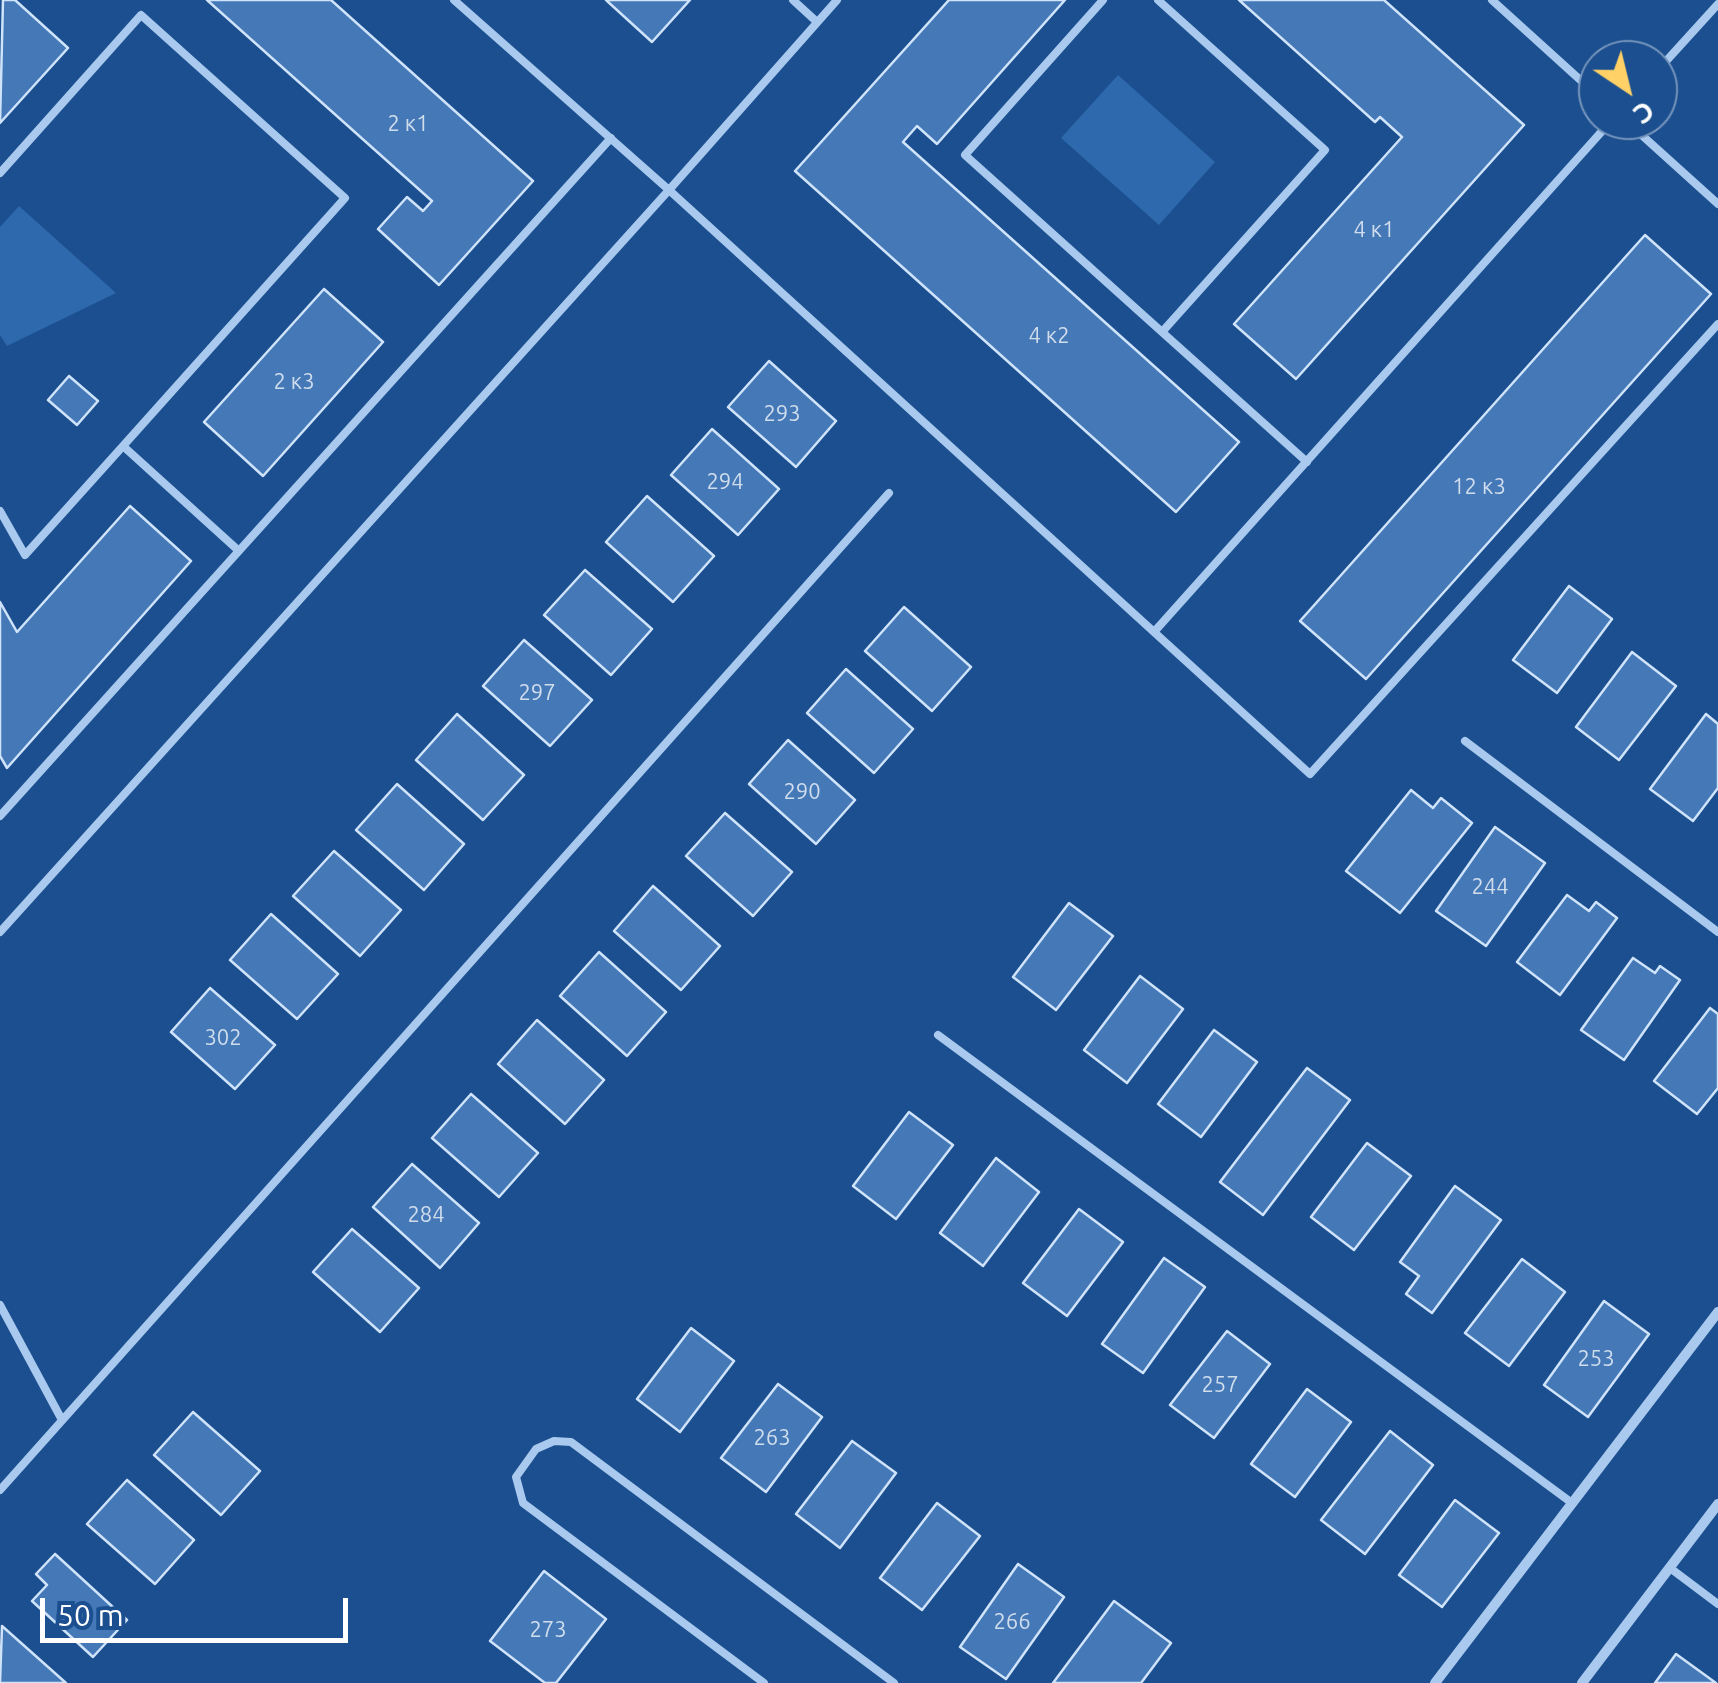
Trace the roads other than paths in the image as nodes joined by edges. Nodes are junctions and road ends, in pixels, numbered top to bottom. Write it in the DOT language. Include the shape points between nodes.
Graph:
graph roads {
  1 [pos="454,0"];
  2 [pos="793,0"];
  3 [pos="836,0"];
  4 [pos="1103,0"];
  5 [pos="1158,0"];
  6 [pos="1492,0"];
  7 [pos="1718,4"];
  8 [pos="817,22"];
  9 [pos="1678,48"];
  10 [pos="1578,78"];
  11 [pos="611,138"];
  12 [pos="1594,140"];
  13 [pos="1647,140"];
  14 [pos="0,172"];
  15 [pos="669,190"];
  16 [pos="1718,204"];
  17 [pos="1718,324"];
  18 [pos="1162,332"];
  19 [pos="123,446"];
  20 [pos="1307,462"];
  21 [pos="889,493"];
  22 [pos="0,511"];
  23 [pos="239,550"];
  24 [pos="1154,632"];
  25 [pos="1466,741"];
  26 [pos="0,816"];
  27 [pos="0,932"];
  28 [pos="1718,932"];
  29 [pos="938,1035"];
  30 [pos="0,1305"];
  31 [pos="1718,1312"];
  32 [pos="62,1420"];
  33 [pos="0,1490"];
  34 [pos="1572,1503"];
  35 [pos="1718,1504"];
  36 [pos="1670,1568"];
  37 [pos="1718,1604"];
  38 [pos="764,1683"];
  39 [pos="894,1683"];
  40 [pos="1435,1683"];
  41 [pos="1582,1683"];
  1 -- 11 [label="lane"];
  2 -- 8 [label="lane"];
  3 -- 8 [label="lane"];
  4 -- 18 [label="lane" via="964,155"];
  5 -- 18 [label="lane" via="1326,150"];
  6 -- 10 [label="lane"];
  7 -- 9 [label="lane"];
  8 -- 15 [label="lane"];
  11 -- 15 [label="lane"];
  11 -- 23 [label="lane"];
  12 -- 20 [label="lane"];
  13 -- 16 [label="lane"];
  14 -- 19 [label="lane" via="141,15 346,198"];
  15 -- 24 [label="lane"];
  15 -- 27 [label="lane"];
  17 -- 24 [label="lane" via="1310,774"];
  18 -- 20 [label="lane"];
  19 -- 22 [label="lane" via="25,556"];
  19 -- 23 [label="lane"];
  20 -- 24 [label="lane"];
  21 -- 32 [label="lane"];
  23 -- 26 [label="lane"];
  25 -- 28 [label="lane"];
  29 -- 34 [label="lane"];
  30 -- 32 [label="lane"];
  31 -- 34 [label="street"];
  32 -- 33 [label="lane"];
  34 -- 40 [label="street"];
  35 -- 36 [label="street"];
  36 -- 37 [label="lane"];
  36 -- 41 [label="street"];
  38 -- 39 [label="lane" via="523,1503 516,1477 536,1449 571,1442"];
}
